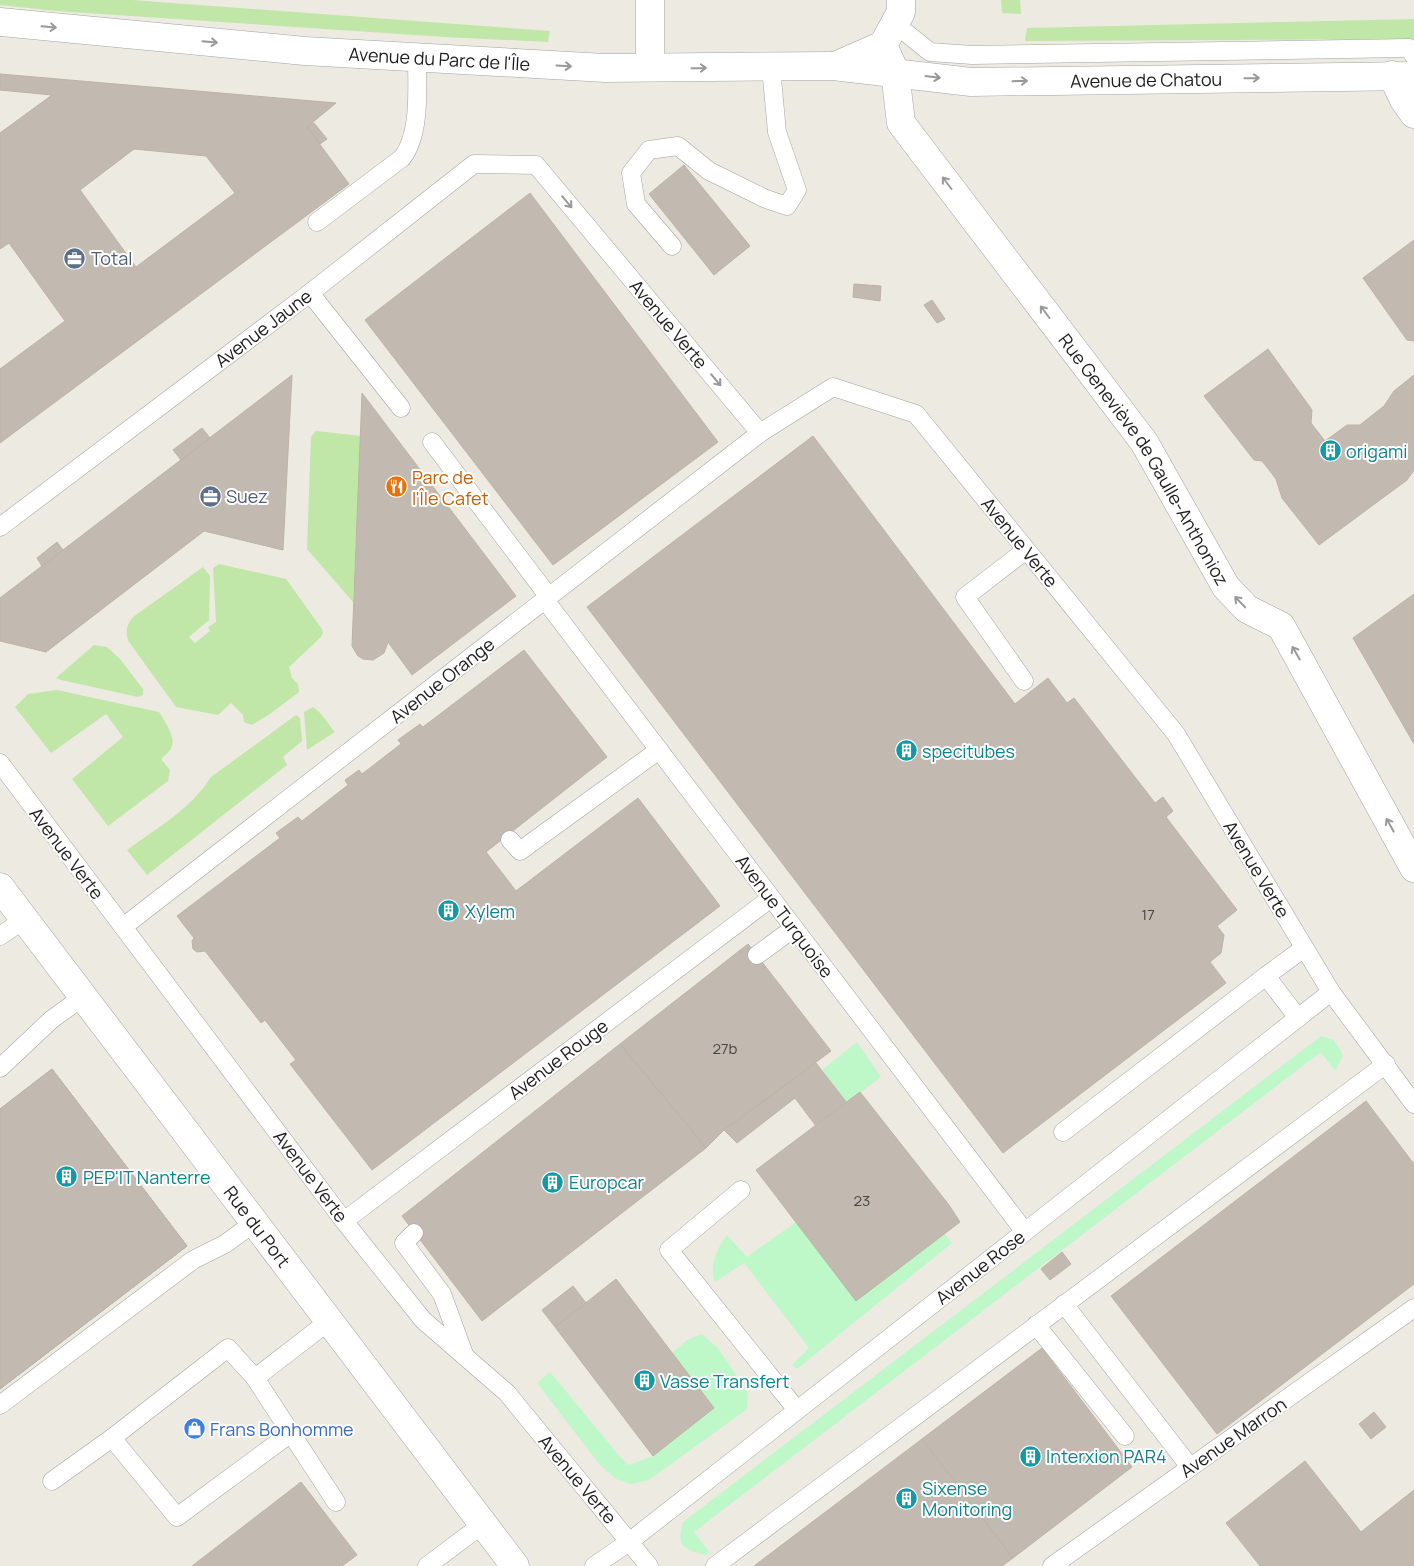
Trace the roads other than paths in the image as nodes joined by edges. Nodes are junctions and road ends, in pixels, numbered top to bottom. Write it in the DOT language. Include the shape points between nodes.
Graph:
graph roads {
  1 [pos="650,0"];
  2 [pos="0,22"];
  3 [pos="891,43"];
  4 [pos="1414,56"];
  5 [pos="417,58"];
  6 [pos="650,67"];
  7 [pos="771,67"];
  8 [pos="1403,76"];
  9 [pos="1414,114"];
  10 [pos="536,165"];
  11 [pos="317,222"];
  12 [pos="672,246"];
  13 [pos="310,293"];
  14 [pos="401,408"];
  15 [pos="760,432"];
  16 [pos="432,442"];
  17 [pos="0,527"];
  18 [pos="1026,550"];
  19 [pos="547,598"];
  20 [pos="1024,680"];
  21 [pos="659,750"];
  22 [pos="0,763"];
  23 [pos="510,840"];
  24 [pos="1414,868"];
  25 [pos="0,886"];
  26 [pos="771,898"];
  27 [pos="25,919"];
  28 [pos="123,927"];
  29 [pos="794,928"];
  30 [pos="0,936"];
  31 [pos="1304,948"];
  32 [pos="757,955"];
  33 [pos="1266,976"];
  34 [pos="1331,992"];
  35 [pos="84,996"];
  36 [pos="1298,1018"];
  37 [pos="1386,1064"];
  38 [pos="0,1068"];
  39 [pos="1414,1104"];
  40 [pos="1063,1132"];
  41 [pos="741,1190"];
  42 [pos="344,1221"];
  43 [pos="255,1222"];
  44 [pos="1025,1232"];
  45 [pos="414,1233"];
  46 [pos="1064,1304"];
  47 [pos="1414,1308"];
  48 [pos="329,1321"];
  49 [pos="1036,1325"];
  50 [pos="465,1356"];
  51 [pos="255,1378"];
  52 [pos="0,1405"];
  53 [pos="797,1410"];
  54 [pos="291,1433"];
  55 [pos="1125,1436"];
  56 [pos="112,1438"];
  57 [pos="1190,1467"];
  58 [pos="52,1481"];
  59 [pos="336,1502"];
  60 [pos="483,1524"];
  61 [pos="629,1542"];
  62 [pos="514,1565"];
  63 [pos="427,1566"];
  64 [pos="594,1566"];
  65 [pos="649,1566"];
  66 [pos="715,1566"];
  67 [pos="1052,1566"];
  1 -- 6 [label="street"];
  2 -- 5 [label="street, Avenue du Parc de l'Île, one-way" via="305,51"];
  3 -- 4 [label="lane" via="930,52 972,55 1409,48"];
  3 -- 7 [label="street, Avenue du Parc de l'Île" via="833,66"];
  3 -- 8 [label="street, Avenue de Chatou, one-way" via="971,82"];
  24 -- 3 [label="street, Rue Geneviève de Gaulle-Anthonioz, one-way" via="1281,626 1247,609 1226,588 1144,442 901,123"];
  5 -- 6 [label="street, Avenue du Parc de l'Île, one-way" via="605,68"];
  5 -- 11 [label="lane" via="416,113 407,151"];
  6 -- 7 [label="street, Avenue du Parc de l'Île, one-way"];
  7 -- 12 [label="lane" via="777,132 797,190 787,206 708,171 678,146 649,150 631,174 636,204"];
  8 -- 9 [label="street" via="1404,100"];
  10 -- 13 [label="lane, Avenue Jaune" via="474,164"];
  10 -- 15 [label="lane, Avenue Verte, one-way"];
  13 -- 14 [label="lane"];
  13 -- 17 [label="lane, Avenue Jaune"];
  15 -- 18 [label="lane, Avenue Verte" via="833,387 916,414"];
  15 -- 19 [label="lane, Avenue Orange"];
  16 -- 19 [label="lane, Avenue Turquoise"];
  18 -- 20 [label="lane" via="965,597"];
  18 -- 31 [label="lane, Avenue Verte" via="1176,734"];
  19 -- 21 [label="lane, Avenue Turquoise"];
  19 -- 28 [label="lane, Avenue Orange"];
  21 -- 23 [label="lane" via="520,851"];
  21 -- 26 [label="lane, Avenue Turquoise"];
  22 -- 28 [label="lane, Avenue Verte"];
  25 -- 27 [label="street, Rue du Port"];
  26 -- 29 [label="lane, Avenue Turquoise"];
  26 -- 42 [label="lane, Avenue Rouge"];
  27 -- 30 [label="lane"];
  27 -- 35 [label="street, Rue du Port"];
  28 -- 42 [label="lane, Avenue Verte"];
  29 -- 32 [label="lane"];
  29 -- 44 [label="lane, Avenue Turquoise"];
  31 -- 33 [label="lane"];
  31 -- 34 [label="lane, Avenue Verte"];
  33 -- 36 [label="lane"];
  33 -- 40 [label="lane"];
  34 -- 36 [label="lane, Avenue Rose"];
  34 -- 37 [label="lane, Avenue Verte"];
  35 -- 38 [label="lane" via="51,1020"];
  35 -- 43 [label="street, Rue du Port"];
  36 -- 44 [label="lane, Avenue Rose"];
  37 -- 39 [label="lane, Avenue Verte"];
  37 -- 46 [label="lane"];
  41 -- 53 [label="lane" via="669,1250"];
  42 -- 50 [label="lane, Avenue Verte" via="423,1320"];
  43 -- 48 [label="street, Rue du Port"];
  43 -- 52 [label="lane" via="225,1244 193,1260"];
  44 -- 53 [label="lane, Avenue Rose"];
  45 -- 50 [label="lane" via="404,1243 442,1294"];
  46 -- 49 [label="lane"];
  46 -- 57 [label="lane"];
  47 -- 57 [label="lane, Avenue Marron"];
  48 -- 51 [label="lane"];
  48 -- 60 [label="street, Rue du Port"];
  49 -- 55 [label="lane"];
  49 -- 66 [label="lane"];
  50 -- 61 [label="lane, Avenue Verte" via="507,1393"];
  51 -- 54 [label="lane"];
  51 -- 56 [label="lane" via="228,1348"];
  53 -- 61 [label="lane, Avenue Rose"];
  54 -- 56 [label="lane" via="176,1517"];
  54 -- 59 [label="lane"];
  56 -- 58 [label="lane"];
  57 -- 67 [label="lane, Avenue Marron"];
  60 -- 62 [label="street, Rue du Port"];
  60 -- 63 [label="lane"];
  61 -- 64 [label="lane, Avenue Rose"];
  61 -- 65 [label="lane, Avenue Verte"];
}
